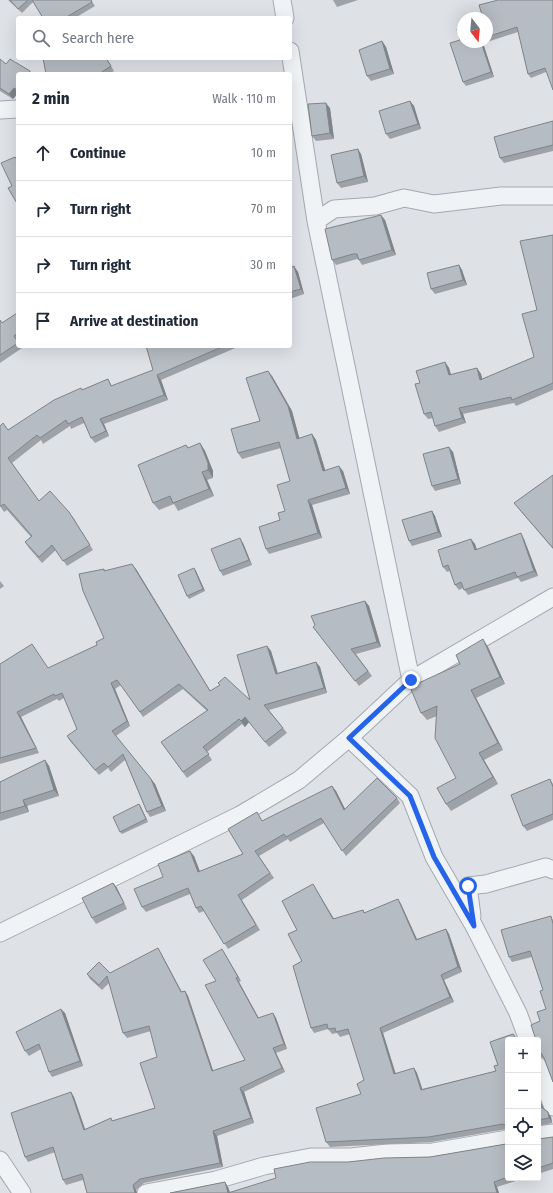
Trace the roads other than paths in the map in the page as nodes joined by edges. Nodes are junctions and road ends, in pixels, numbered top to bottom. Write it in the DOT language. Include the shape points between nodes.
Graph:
graph roads {
  1 [pos="282,0"];
  2 [pos="285,16"];
  3 [pos="291,60"];
  4 [pos="16,109"];
  5 [pos="0,110"];
  6 [pos="553,196"];
  7 [pos="316,221"];
  8 [pos="553,597"];
  9 [pos="411,680"];
  10 [pos="349,738"];
  11 [pos="553,870"];
  12 [pos="474,926"];
  13 [pos="0,933"];
  14 [pos="527,1037"];
  15 [pos="541,1073"];
  16 [pos="553,1107"];
  17 [pos="553,1133"];
  18 [pos="541,1135"];
  19 [pos="505,1140"];
  20 [pos="0,1160"];
  21 [pos="22,1193"];
  22 [pos="146,1193"];
  1 -- 2 [label="street"];
  3 -- 7 [label="street"];
  4 -- 5 [label="street"];
  6 -- 7 [label="street" via="501,196 434,204 404,198 375,206 334,209"];
  7 -- 9 [label="street"];
  8 -- 9 [label="street"];
  9 -- 10 [label="street"];
  10 -- 12 [label="street" via="410,796 434,857"];
  10 -- 13 [label="street" via="299,780 240,815"];
  11 -- 12 [label="street" via="546,867 486,884 468,886"];
  12 -- 14 [label="street" via="518,1013"];
  15 -- 16 [label="street"];
  17 -- 18 [label="street"];
  19 -- 22 [label="street" via="433,1152 311,1157 264,1166 216,1180"];
  20 -- 21 [label="street"];
}
